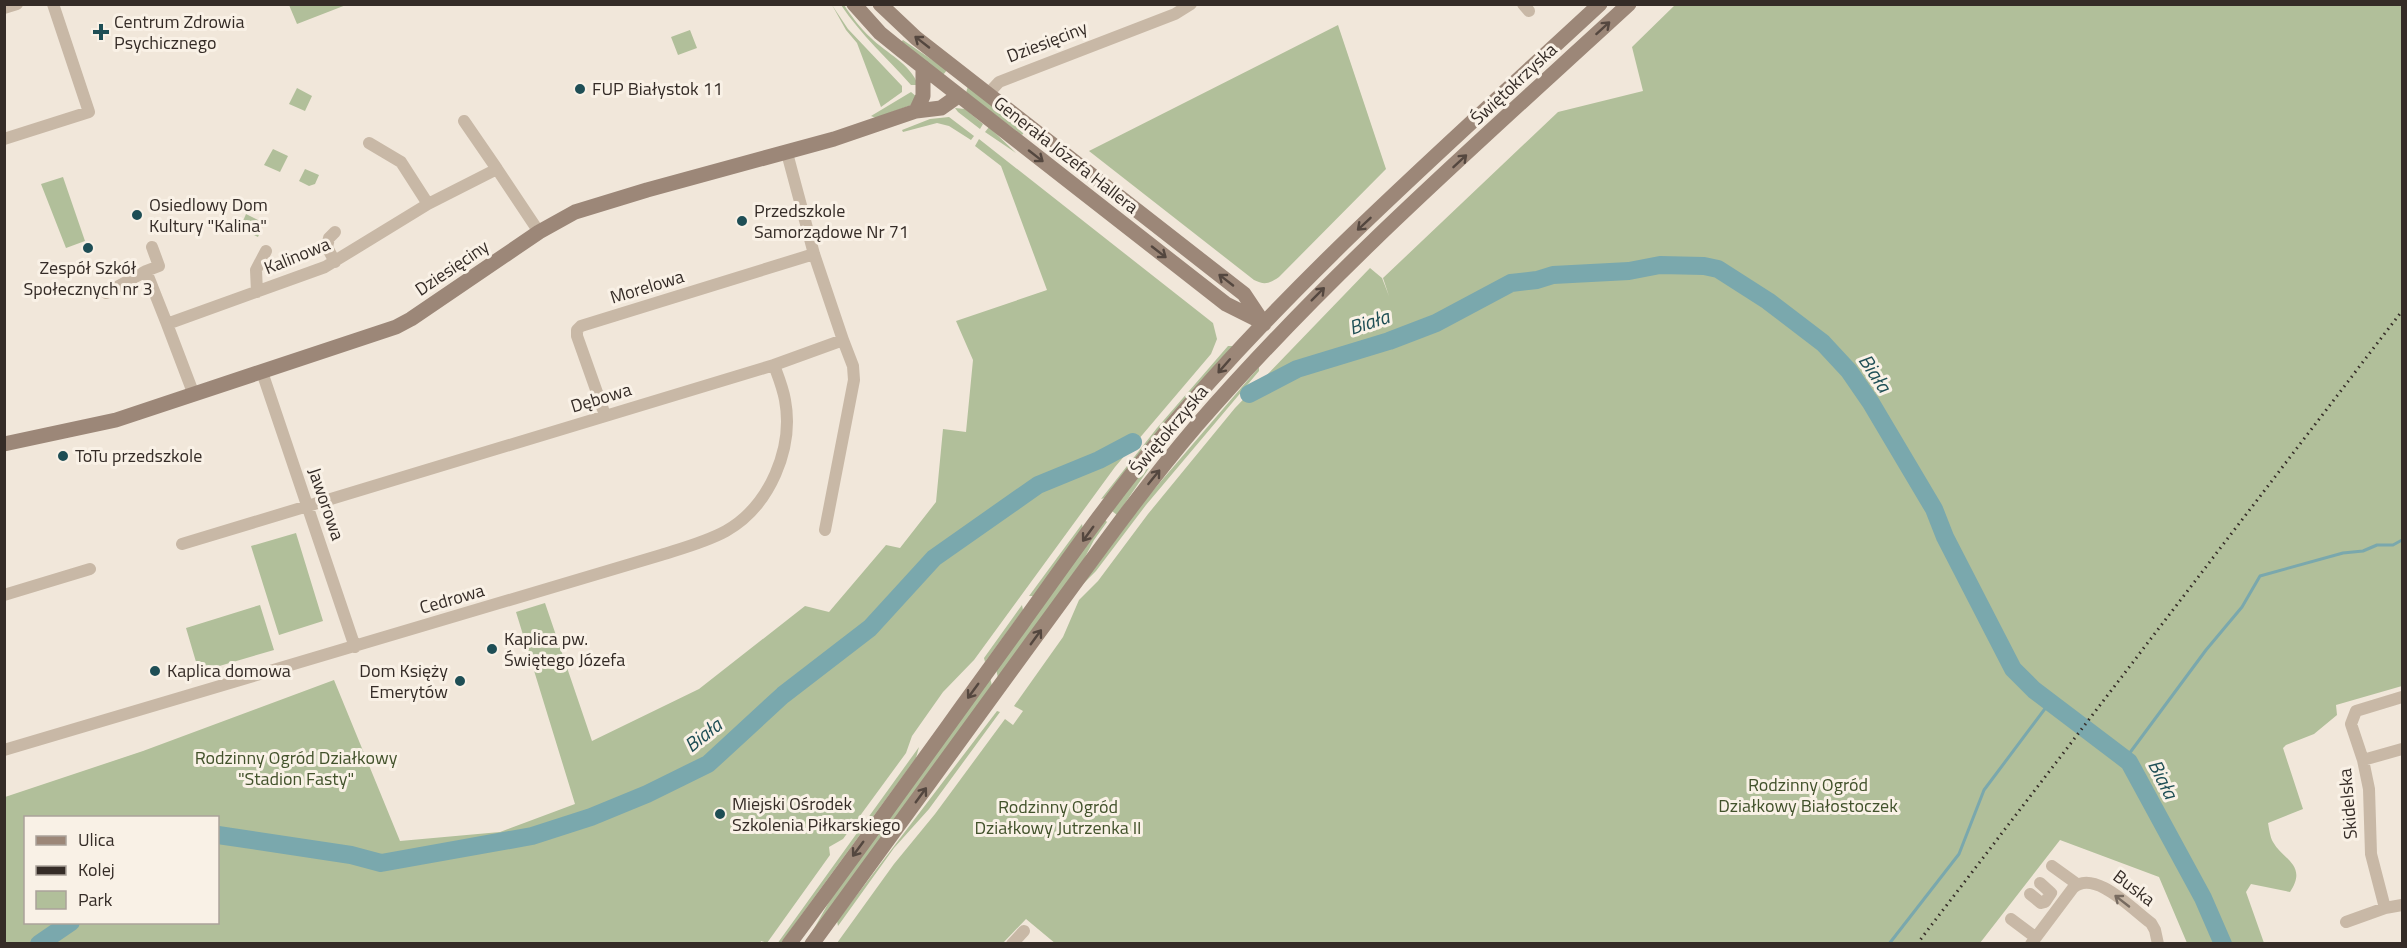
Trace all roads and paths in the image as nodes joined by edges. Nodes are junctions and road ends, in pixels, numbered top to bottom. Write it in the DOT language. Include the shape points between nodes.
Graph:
graph roads {
  1 [pos="17,4"];
  2 [pos="53,4"];
  3 [pos="854,4"];
  4 [pos="880,4"];
  5 [pos="1191,4"];
  6 [pos="1600,4"];
  7 [pos="1629,4"];
  8 [pos="4,8"];
  9 [pos="923,67"];
  10 [pos="988,94"];
  11 [pos="958,96"];
  12 [pos="916,111"];
  13 [pos="464,121"];
  14 [pos="4,139"];
  15 [pos="369,143"];
  16 [pos="787,153"];
  17 [pos="497,169"];
  18 [pos="1124,200"];
  19 [pos="428,204"];
  20 [pos="1113,216"];
  21 [pos="335,232"];
  22 [pos="539,232"];
  23 [pos="152,247"];
  24 [pos="266,251"];
  25 [pos="814,254"];
  26 [pos="335,262"];
  27 [pos="146,271"];
  28 [pos="257,292"];
  29 [pos="106,293"];
  30 [pos="1264,323"];
  31 [pos="167,324"];
  32 [pos="1278,336"];
  33 [pos="843,340"];
  34 [pos="774,365"];
  35 [pos="262,372"];
  36 [pos="194,395"];
  37 [pos="605,415"];
  38 [pos="4,444"];
  39 [pos="308,507"];
  40 [pos="1104,512"];
  41 [pos="1119,524"];
  42 [pos="825,530"];
  43 [pos="182,544"];
  44 [pos="90,569"];
  45 [pos="4,595"];
  46 [pos="355,647"];
  47 [pos="2403,697"];
  48 [pos="2403,749"];
  49 [pos="4,750"];
  50 [pos="2363,760"];
  51 [pos="2052,866"];
  52 [pos="2040,883"];
  53 [pos="2078,884"];
  54 [pos="2030,894"];
  55 [pos="2046,901"];
  56 [pos="2403,905"];
  57 [pos="2385,908"];
  58 [pos="2057,909"];
  59 [pos="2011,918"];
  60 [pos="805,922"];
  61 [pos="2346,922"];
  62 [pos="1024,931"];
  63 [pos="816,938"];
  64 [pos="2033,940"];
  65 [pos="789,944"];
  66 [pos="1012,944"];
  67 [pos="2158,944"];
  1 -- 8 [label="street"];
  2 -- 14 [label="street" via="89,112"];
  3 -- 9 [label="main road, Generała Józefa Hallera" via="880,33"];
  10 -- 4 [label="main road, Generała Józefa Hallera, one-way" via="916,38"];
  5 -- 10 [label="street, Dziesięciny" via="1175,14 999,82"];
  6 -- 30 [label="main road, Świętokrzyska, one-way" via="1406,183"];
  32 -- 7 [label="main road, Świętokrzyska, one-way" via="1357,256"];
  9 -- 11 [label="main road, Generała Józefa Hallera"];
  9 -- 12 [label="main road" via="923,96"];
  10 -- 18 [label="main road, Generała Józefa Hallera"];
  11 -- 12 [label="main road, Dziesięciny" via="941,108"];
  11 -- 20 [label="main road, Generała Józefa Hallera, one-way"];
  12 -- 16 [label="main road, Dziesięciny"];
  13 -- 17 [label="street"];
  15 -- 19 [label="street" via="401,162"];
  16 -- 22 [label="main road, Dziesięciny" via="585,208"];
  16 -- 25 [label="street"];
  17 -- 19 [label="street, Kalinowa"];
  17 -- 22 [label="street"];
  18 -- 20 [label="main road"];
  30 -- 18 [label="main road, Generała Józefa Hallera, one-way" via="1244,294"];
  19 -- 26 [label="street, Kalinowa"];
  20 -- 30 [label="main road, Generała Józefa Hallera, one-way" via="1232,309"];
  21 -- 26 [label="street" via="327,247"];
  22 -- 35 [label="main road, Dziesięciny" via="403,324"];
  23 -- 27 [label="street" via="159,266"];
  24 -- 28 [label="street" via="256,270"];
  25 -- 33 [label="street"];
  25 -- 37 [label="street, Morelowa" via="581,326 577,336"];
  26 -- 28 [label="street, Kalinowa"];
  27 -- 29 [label="street"];
  27 -- 31 [label="street"];
  28 -- 31 [label="street, Kalinowa"];
  30 -- 32 [label="main road, Generała Józefa Hallera"];
  30 -- 40 [label="main road, Świętokrzyska, one-way" via="1155,445"];
  31 -- 36 [label="street"];
  41 -- 32 [label="main road, Świętokrzyska, one-way" via="1197,425"];
  33 -- 34 [label="street, Dębowa"];
  33 -- 42 [label="street" via="854,380"];
  34 -- 37 [label="street, Dębowa"];
  34 -- 46 [label="street, Cedrowa" via="785,399 787,423 778,470 751,510 727,530 662,555"];
  35 -- 36 [label="main road, Dziesięciny"];
  35 -- 39 [label="street, Jaworowa"];
  36 -- 38 [label="main road, Dziesięciny" via="116,420"];
  37 -- 39 [label="street, Dębowa"];
  39 -- 43 [label="street, Dębowa"];
  39 -- 46 [label="street, Jaworowa"];
  40 -- 41 [label="main road"];
  40 -- 60 [label="main road, Świętokrzyska, one-way"];
  63 -- 41 [label="main road, Świętokrzyska, one-way"];
  44 -- 45 [label="street"];
  46 -- 49 [label="street, Cedrowa"];
  47 -- 50 [label="street, Skidelska" via="2356,711 2351,724"];
  48 -- 50 [label="street"];
  50 -- 57 [label="street, Skidelska" via="2369,789 2371,854"];
  51 -- 53 [label="street"];
  52 -- 55 [label="street" via="2051,893"];
  53 -- 58 [label="street"];
  67 -- 53 [label="street, Buska, one-way" via="2151,923 2103,886 2090,881"];
  54 -- 55 [label="street" via="2041,903"];
  55 -- 58 [label="street"];
  56 -- 57 [label="street"];
  57 -- 61 [label="street"];
  58 -- 64 [label="street"];
  59 -- 64 [label="street"];
  60 -- 63 [label="main road" via="804,936"];
  60 -- 65 [label="main road, Świętokrzyska"];
  62 -- 66 [label="street"];
}
